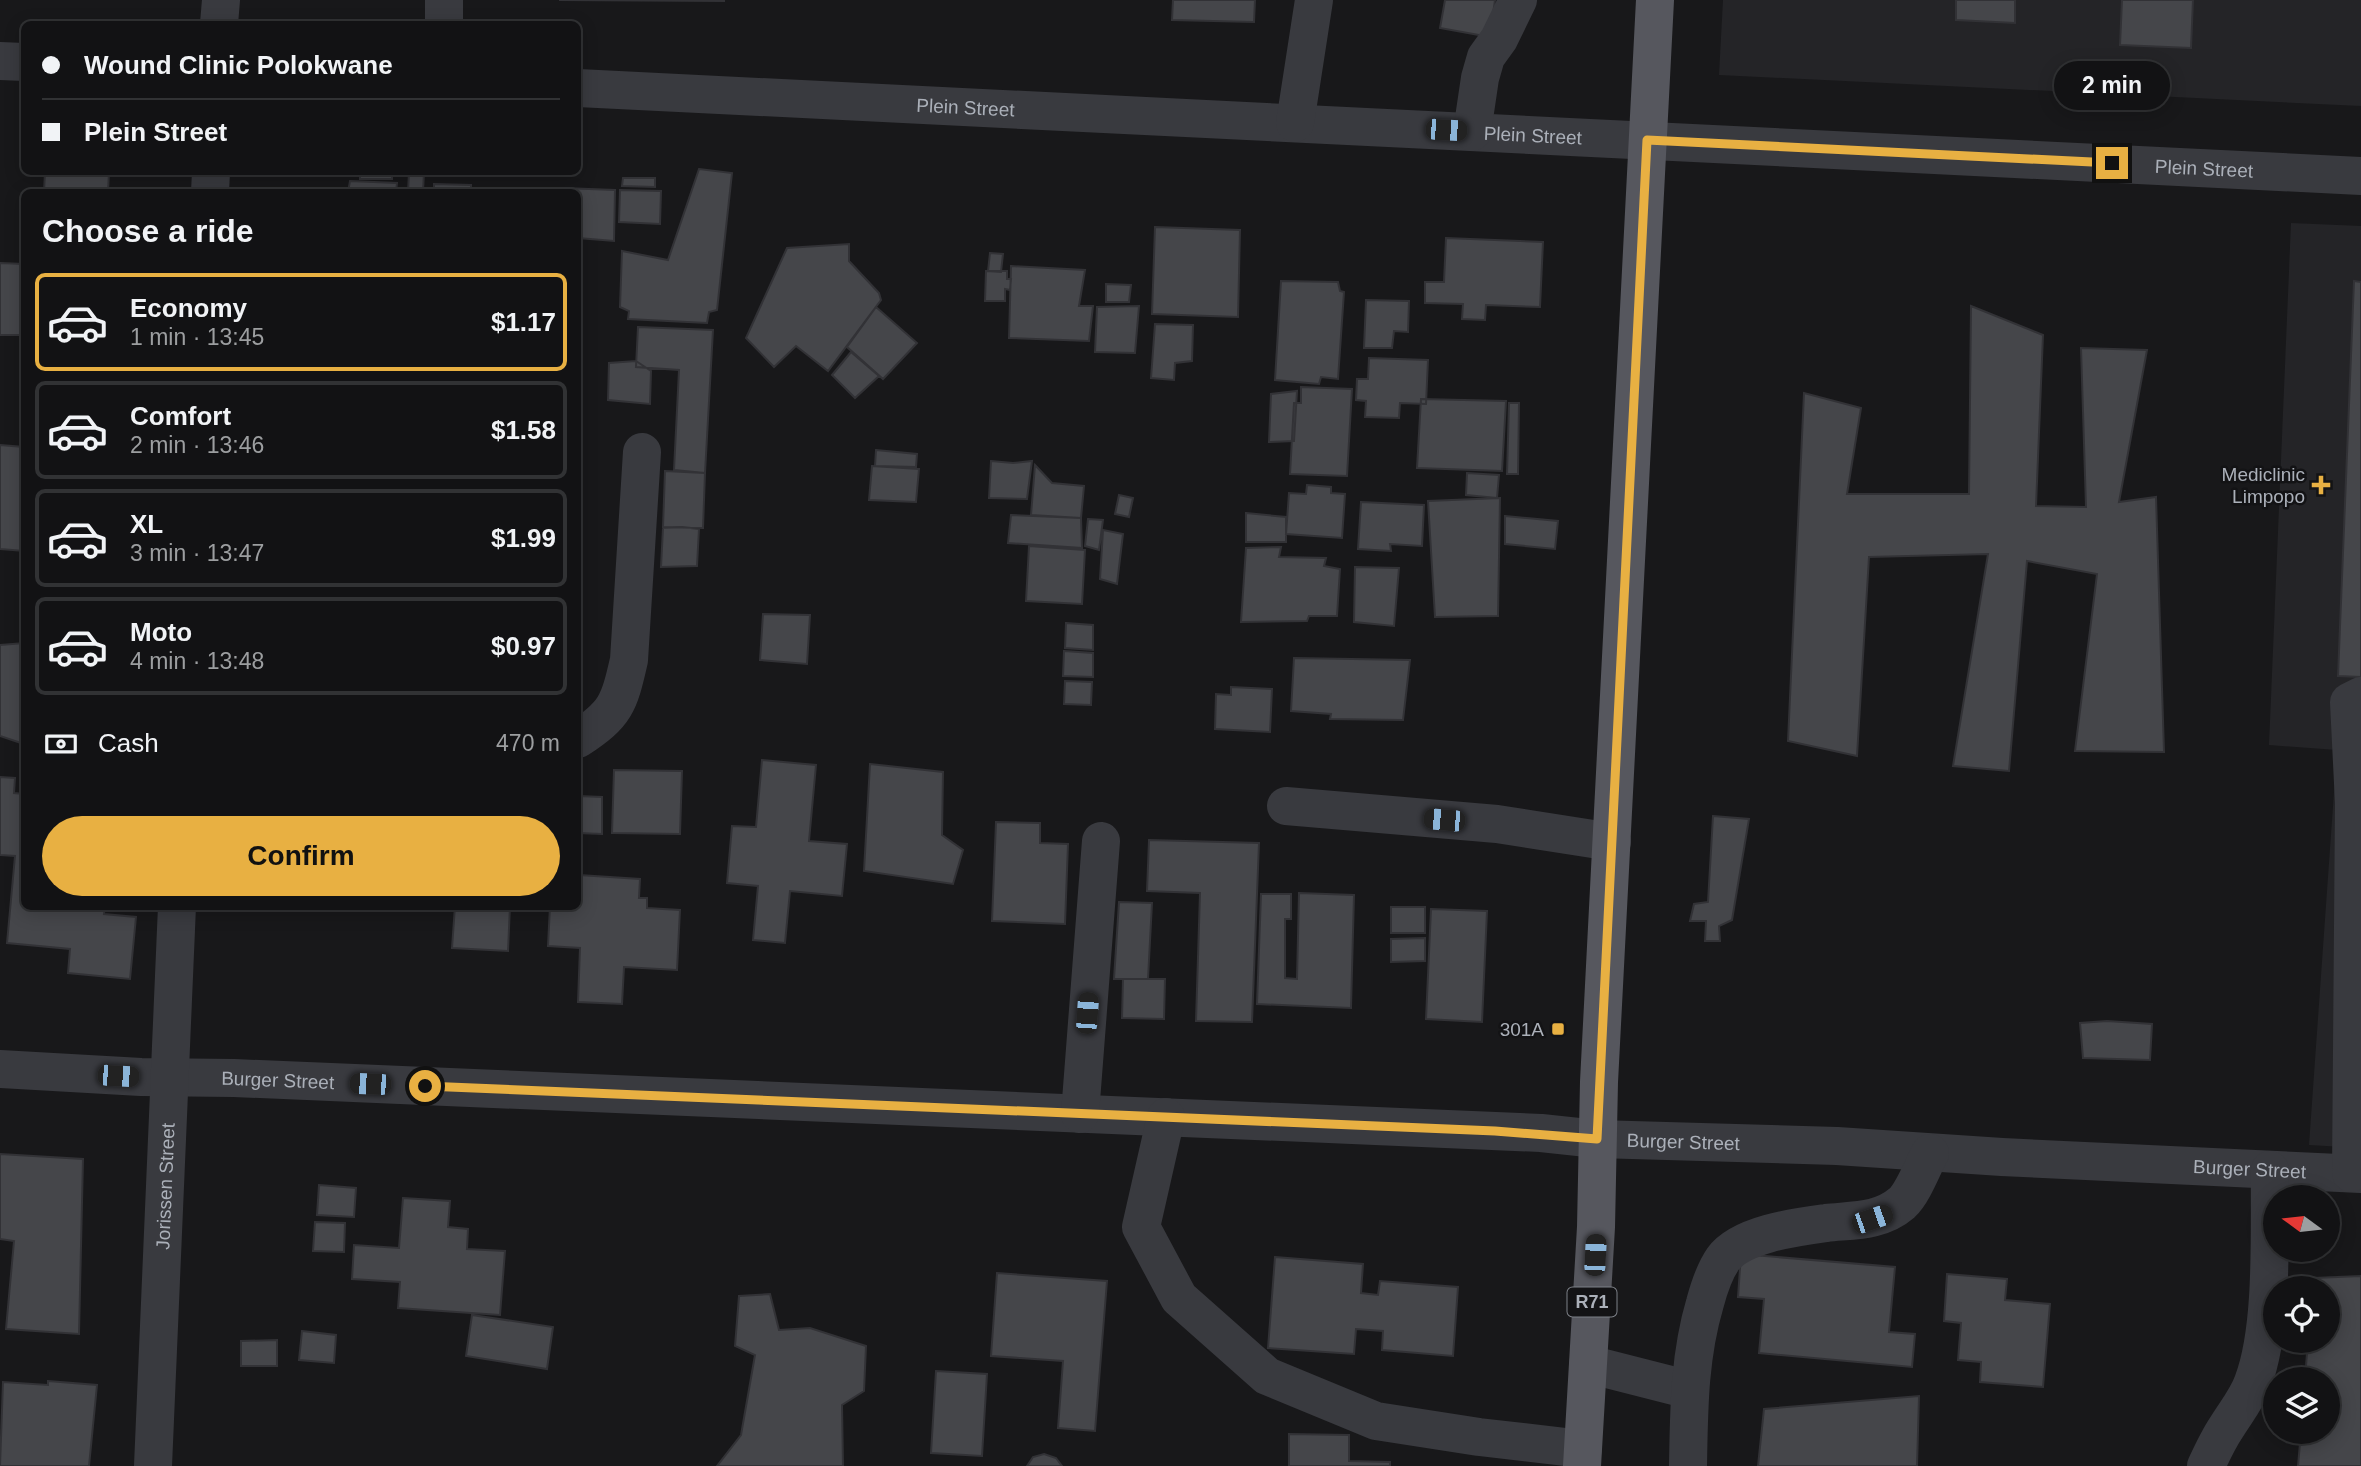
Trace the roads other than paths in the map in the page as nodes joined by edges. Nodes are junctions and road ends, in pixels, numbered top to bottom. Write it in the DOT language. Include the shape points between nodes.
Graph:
graph roads {
  1 [pos="221,0"];
  2 [pos="444,0"];
  3 [pos="1314,0"];
  4 [pos="1518,0"];
  5 [pos="1655,0"];
  6 [pos="219,21"];
  7 [pos="444,21"];
  8 [pos="0,61"];
  9 [pos="21,62"];
  10 [pos="581,88"];
  11 [pos="1295,122"];
  12 [pos="1472,132"];
  13 [pos="1647,140"];
  14 [pos="2361,176"];
  15 [pos="642,452"];
  16 [pos="2361,696"];
  17 [pos="581,737"];
  18 [pos="1286,806"];
  19 [pos="1101,841"];
  20 [pos="1612,842"];
  21 [pos="177,910"];
  22 [pos="0,1069"];
  23 [pos="171,1077"];
  24 [pos="1080,1114"];
  25 [pos="1166,1118"];
  26 [pos="1597,1139"];
  27 [pos="1930,1153"];
  28 [pos="2270,1170"];
  29 [pos="2356,1173"];
  30 [pos="1588,1364"];
  31 [pos="1690,1390"];
  32 [pos="1583,1457"];
  33 [pos="153,1466"];
  34 [pos="1688,1466"];
  35 [pos="2206,1466"];
  1 -- 6 [label="street"];
  2 -- 7 [label="street"];
  3 -- 11 [label="street"];
  4 -- 12 [label="street" via="1486,57"];
  5 -- 13 [label="main road, R71"];
  8 -- 9 [label="street"];
  10 -- 11 [label="street, Plein Street"];
  11 -- 12 [label="street, Plein Street"];
  12 -- 13 [label="street, Plein Street"];
  13 -- 14 [label="street, Plein Street"];
  13 -- 20 [label="main road, R71"];
  15 -- 17 [label="street" via="629,660 613,708 601,724"];
  16 -- 29 [label="street" via="2349,702"];
  18 -- 20 [label="street" via="1497,824"];
  19 -- 24 [label="street"];
  20 -- 26 [label="main road, R71"];
  21 -- 23 [label="street, Jorissen Street"];
  22 -- 23 [label="street, Burger Street"];
  23 -- 24 [label="street, Burger Street"];
  23 -- 33 [label="street, Jorissen Street"];
  24 -- 25 [label="street, Burger Street"];
  25 -- 26 [label="street, Burger Street"];
  25 -- 32 [label="street" via="1141,1227 1179,1298 1267,1376 1376,1421"];
  26 -- 27 [label="street, Burger Street"];
  26 -- 30 [label="main road, R71"];
  27 -- 28 [label="street, Burger Street"];
  27 -- 31 [label="street" via="1904,1201 1888,1213 1775,1232 1746,1241 1724,1257 1701,1316"];
  28 -- 29 [label="street, Burger Street"];
  28 -- 35 [label="street" via="2267,1303 2260,1356 2244,1401"];
  30 -- 31 [label="street"];
  30 -- 32 [label="main road, R71"];
  31 -- 34 [label="street"];
}
